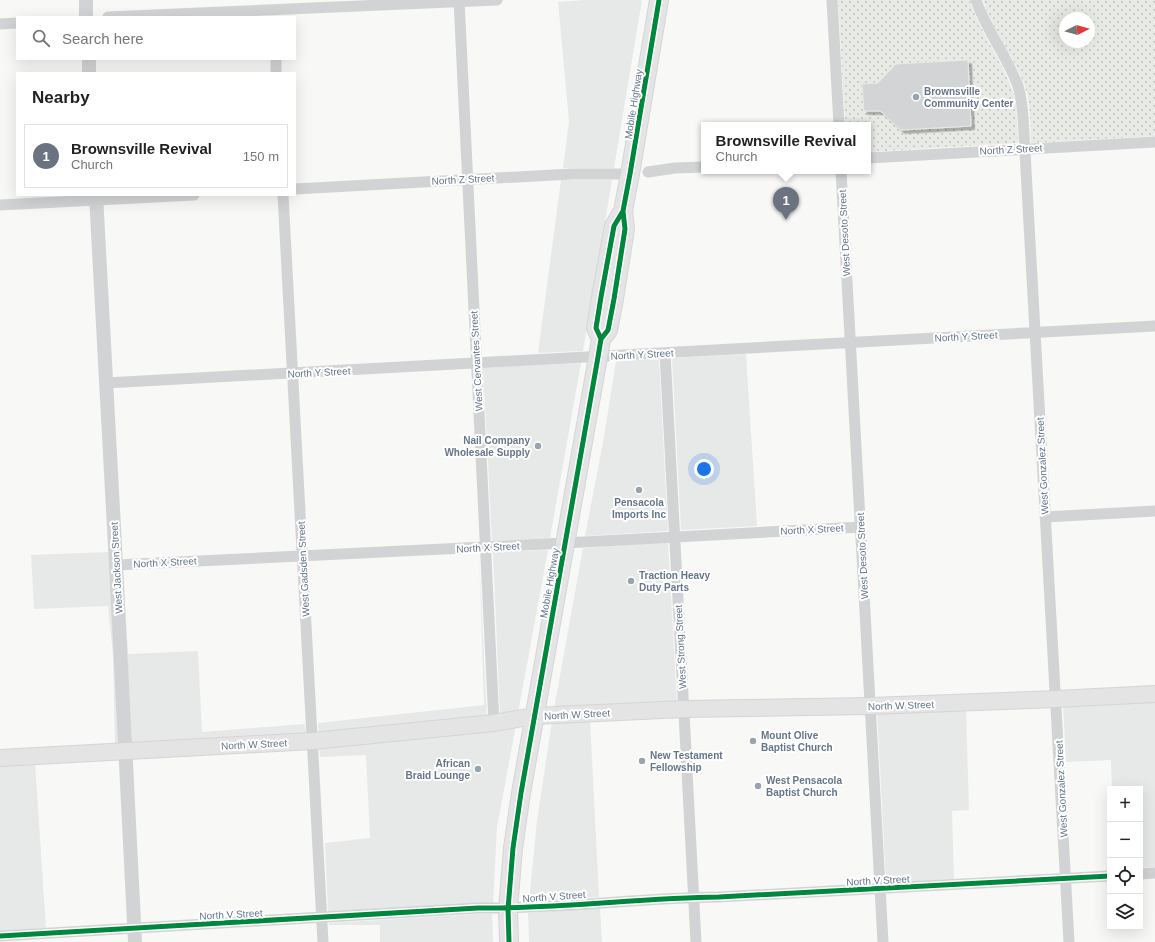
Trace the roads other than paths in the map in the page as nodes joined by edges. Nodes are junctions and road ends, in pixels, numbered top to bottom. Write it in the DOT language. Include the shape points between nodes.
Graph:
graph roads {
  1 [pos="86,0"];
  2 [pos="497,0"];
  3 [pos="659,0"];
  4 [pos="832,0"];
  5 [pos="976,0"];
  6 [pos="459,1"];
  7 [pos="273,9"];
  8 [pos="86,16"];
  9 [pos="129,16"];
  10 [pos="16,23"];
  11 [pos="0,24"];
  12 [pos="89,60"];
  13 [pos="276,60"];
  14 [pos="89,72"];
  15 [pos="276,72"];
  16 [pos="839,122"];
  17 [pos="1155,142"];
  18 [pos="1025,149"];
  19 [pos="871,158"];
  20 [pos="701,167"];
  21 [pos="639,173"];
  22 [pos="841,174"];
  23 [pos="468,179"];
  24 [pos="296,190"];
  25 [pos="161,196"];
  26 [pos="283,196"];
  27 [pos="96,198"];
  28 [pos="0,205"];
  29 [pos="1155,326"];
  30 [pos="1035,333"];
  31 [pos="850,343"];
  32 [pos="665,353"];
  33 [pos="598,357"];
  34 [pos="476,362"];
  35 [pos="293,373"];
  36 [pos="106,383"];
  37 [pos="1155,511"];
  38 [pos="1045,517"];
  39 [pos="860,527"];
  40 [pos="674,536"];
  41 [pos="565,543"];
  42 [pos="486,547"];
  43 [pos="302,556"];
  44 [pos="116,565"];
  45 [pos="1155,694"];
  46 [pos="1056,699"];
  47 [pos="870,706"];
  48 [pos="684,709"];
  49 [pos="534,716"];
  50 [pos="494,723"];
  51 [pos="313,741"];
  52 [pos="126,751"];
  53 [pos="0,758"];
  54 [pos="1155,873"];
  55 [pos="1143,874"];
  56 [pos="1107,876"];
  57 [pos="1065,878"];
  58 [pos="880,889"];
  59 [pos="694,897"];
  60 [pos="508,908"];
  61 [pos="322,918"];
  62 [pos="135,935"];
  63 [pos="0,936"];
  64 [pos="323,942"];
  65 [pos="510,942"];
  66 [pos="696,942"];
  67 [pos="883,942"];
  68 [pos="1069,942"];
  1 -- 8 [label="street"];
  2 -- 6 [label="street"];
  3 -- 21 [label="main road, Mobile Highway"];
  4 -- 16 [label="street"];
  5 -- 18 [label="street, West Gonzalez Street" via="1018,87"];
  6 -- 7 [label="street"];
  6 -- 23 [label="street, West Cervantes Street"];
  7 -- 9 [label="street"];
  10 -- 11 [label="street"];
  12 -- 14 [label="street"];
  13 -- 15 [label="street"];
  17 -- 18 [label="street, North Z Street"];
  18 -- 19 [label="street, North Z Street"];
  18 -- 30 [label="street, West Gonzalez Street"];
  20 -- 21 [label="street, North Z Street"];
  21 -- 23 [label="street, North Z Street"];
  21 -- 33 [label="main road, Mobile Highway" via="623,211 625,229 614,299 608,330 601,339"];
  22 -- 31 [label="street, West Desoto Street"];
  23 -- 24 [label="street, North Z Street"];
  23 -- 34 [label="street, West Cervantes Street"];
  25 -- 27 [label="street"];
  26 -- 35 [label="street, West Gadsden Street"];
  27 -- 28 [label="street"];
  27 -- 36 [label="street, West Jackson Street"];
  29 -- 30 [label="street, North Y Street"];
  30 -- 31 [label="street, North Y Street"];
  30 -- 38 [label="street, West Gonzalez Street"];
  31 -- 32 [label="street, North Y Street"];
  31 -- 39 [label="street, West Desoto Street"];
  32 -- 33 [label="street, North Y Street"];
  32 -- 40 [label="street, West Strong Street"];
  33 -- 34 [label="street, North Y Street"];
  33 -- 41 [label="main road, Mobile Highway"];
  34 -- 35 [label="street, North Y Street"];
  34 -- 42 [label="street, West Cervantes Street"];
  35 -- 36 [label="street, North Y Street"];
  35 -- 43 [label="street, West Gadsden Street"];
  36 -- 44 [label="street, West Jackson Street"];
  37 -- 38 [label="street"];
  38 -- 46 [label="street, West Gonzalez Street"];
  39 -- 40 [label="street, North X Street"];
  39 -- 47 [label="street, West Desoto Street"];
  40 -- 41 [label="street, North X Street"];
  40 -- 48 [label="street, West Strong Street"];
  41 -- 42 [label="street, North X Street"];
  41 -- 49 [label="main road, Mobile Highway"];
  42 -- 43 [label="street, North X Street"];
  42 -- 50 [label="street, West Cervantes Street"];
  43 -- 44 [label="street, North X Street"];
  43 -- 51 [label="street, West Gadsden Street"];
  44 -- 52 [label="street, West Jackson Street"];
  45 -- 46 [label="main road, North W Street"];
  46 -- 47 [label="main road, North W Street"];
  46 -- 57 [label="street, West Gonzalez Street"];
  47 -- 48 [label="main road, North W Street"];
  47 -- 58 [label="street, West Desoto Street"];
  48 -- 49 [label="main road, North W Street"];
  48 -- 59 [label="street, West Strong Street"];
  49 -- 50 [label="main road, North W Street"];
  49 -- 60 [label="main road, Mobile Highway" via="516,831"];
  50 -- 51 [label="main road, North W Street"];
  51 -- 52 [label="main road, North W Street"];
  51 -- 61 [label="street, West Gadsden Street"];
  52 -- 53 [label="main road, North W Street"];
  52 -- 62 [label="street, West Jackson Street"];
  54 -- 55 [label="street"];
  56 -- 57 [label="street, North V Street"];
  57 -- 58 [label="street, North V Street"];
  57 -- 68 [label="street, West Gonzalez Street"];
  58 -- 59 [label="street, North V Street"];
  58 -- 67 [label="street, West Desoto Street"];
  59 -- 60 [label="street, North V Street"];
  59 -- 66 [label="street, West Strong Street"];
  60 -- 61 [label="street, North V Street"];
  60 -- 65 [label="main road"];
  61 -- 62 [label="street, North V Street"];
  61 -- 64 [label="street, West Gadsden Street"];
  62 -- 63 [label="street, North V Street"];
}
